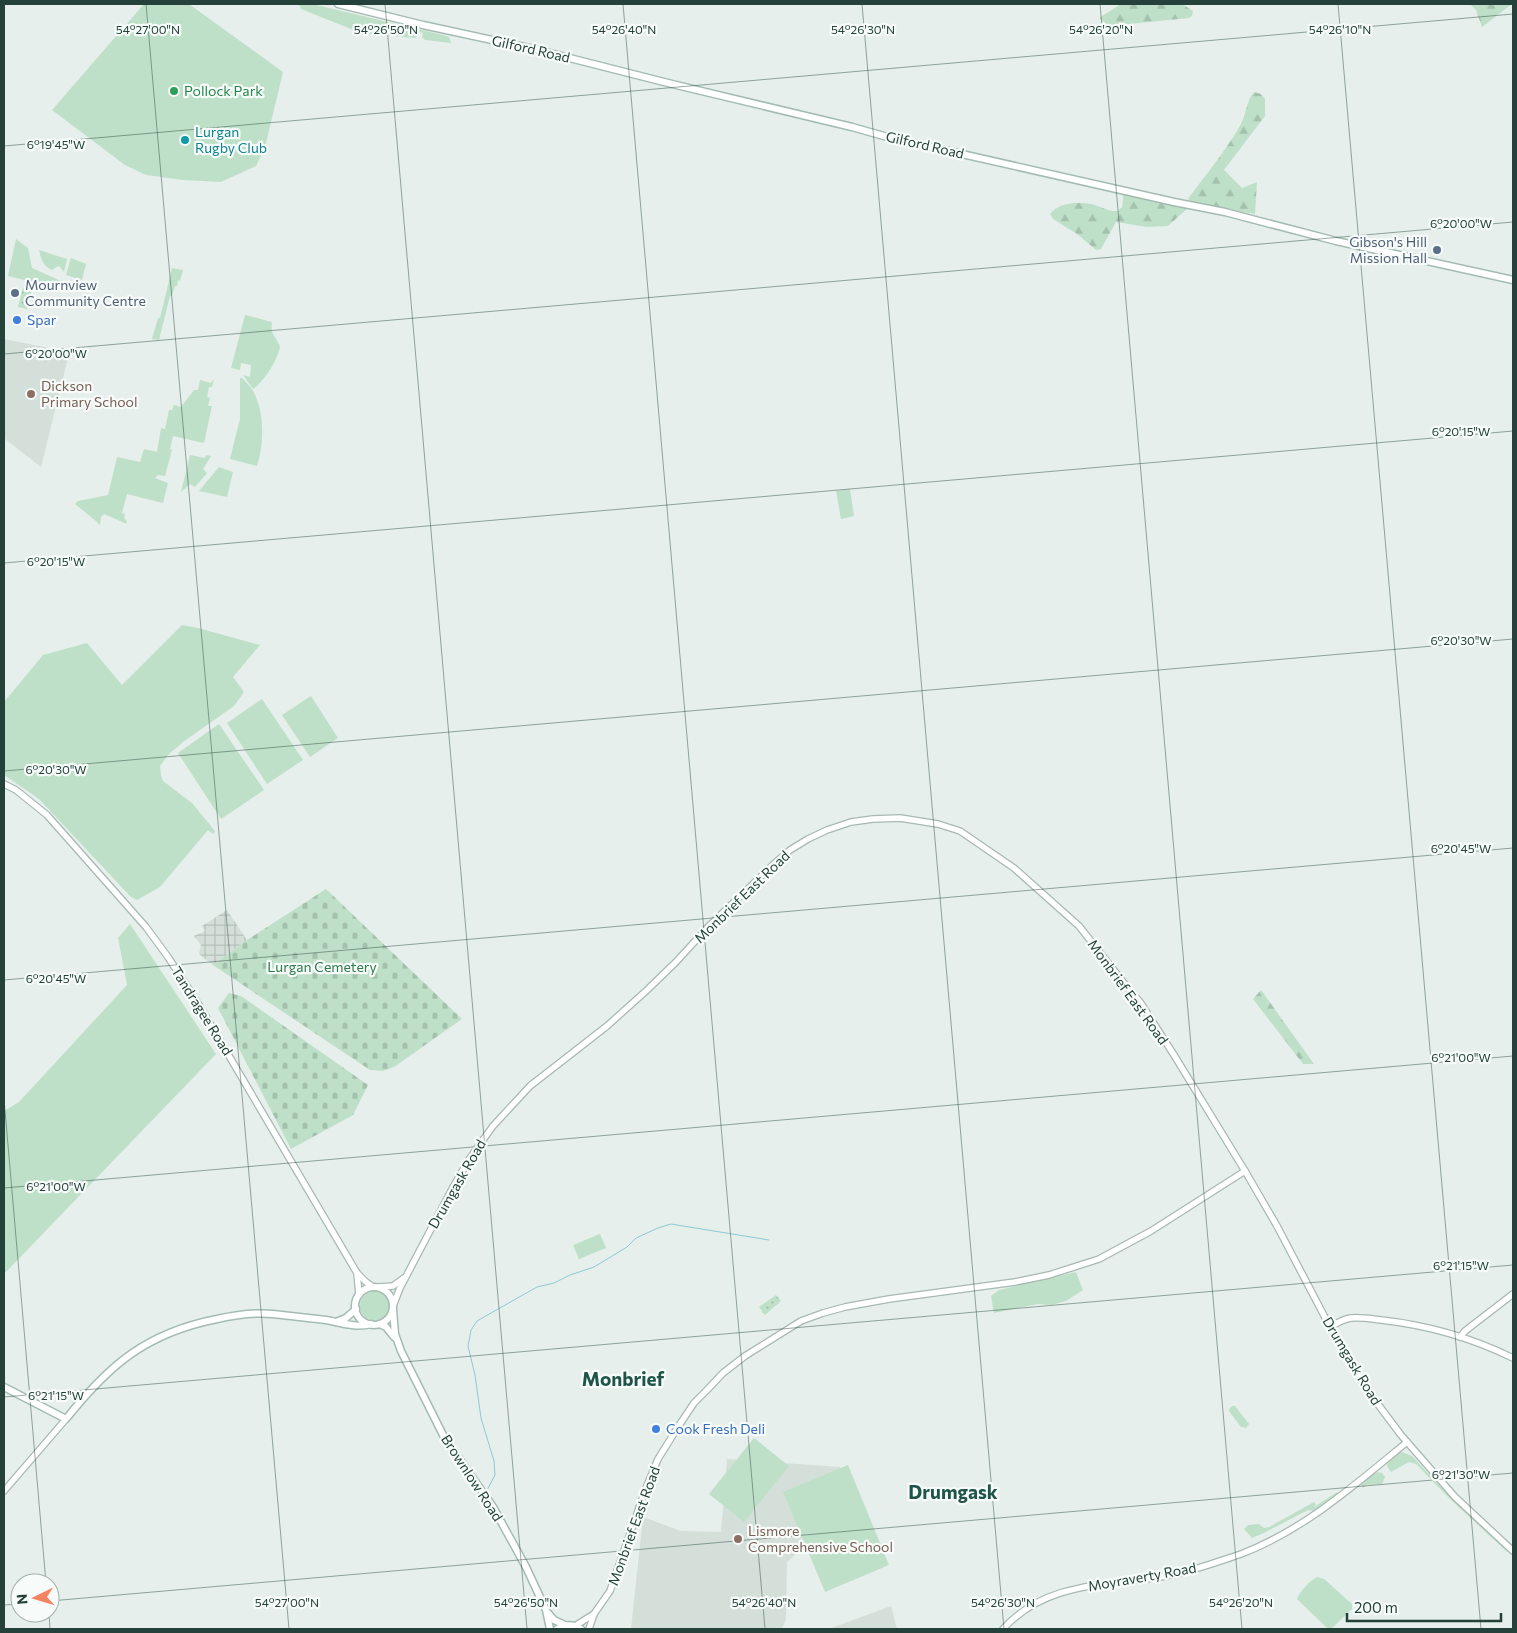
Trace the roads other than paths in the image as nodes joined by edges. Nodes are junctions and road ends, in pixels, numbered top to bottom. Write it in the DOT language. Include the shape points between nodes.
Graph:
graph roads {
  1 [pos="338,4"];
  2 [pos="1513,280"];
  3 [pos="4,784"];
  4 [pos="538,1079"];
  5 [pos="1245,1171"];
  6 [pos="358,1273"];
  7 [pos="407,1275"];
  8 [pos="1304,1277"];
  9 [pos="375,1287"];
  10 [pos="1513,1294"];
  11 [pos="359,1295"];
  12 [pos="393,1308"];
  13 [pos="356,1309"];
  14 [pos="336,1322"];
  15 [pos="371,1324"];
  16 [pos="380,1324"];
  17 [pos="1330,1327"];
  18 [pos="1460,1337"];
  19 [pos="398,1344"];
  20 [pos="1513,1358"];
  21 [pos="4,1387"];
  22 [pos="66,1420"];
  23 [pos="1407,1442"];
  24 [pos="4,1491"];
  25 [pos="1513,1551"];
  26 [pos="546,1610"];
  27 [pos="594,1614"];
  28 [pos="566,1625"];
  29 [pos="578,1628"];
  30 [pos="550,1629"];
  31 [pos="557,1629"];
  32 [pos="590,1629"];
  33 [pos="1003,1629"];
  1 -- 2 [label="main road, Gilford Road" via="891,138"];
  3 -- 6 [label="street, Tandragee Road" via="47,815 137,915 168,957"];
  4 -- 5 [label="street, Monbrief East Road" via="646,991 790,850 850,822 900,818 960,831 1014,868 1079,926 1140,1002"];
  4 -- 7 [label="street, Drumgask Road" via="493,1126 470,1158"];
  5 -- 8 [label="street, Monbrief East Road"];
  5 -- 27 [label="street, Monbrief East Road" via="1151,1231 1099,1259 1015,1282 911,1296 823,1313 802,1321 745,1356 718,1378 686,1414 658,1459 610,1591"];
  6 -- 9 [label="street, Tandragee Road"];
  6 -- 11 [label="street, Tandragee Road"];
  7 -- 9 [label="street" via="393,1286"];
  7 -- 12 [label="street, Drumgask Road"];
  8 -- 17 [label="street, Drumgask Road"];
  9 -- 11 [label="main road" via="367,1288"];
  9 -- 12 [label="main road" via="392,1297"];
  10 -- 18 [label="street"];
  11 -- 13 [label="main road"];
  12 -- 16 [label="main road" via="388,1319"];
  12 -- 19 [label="main road, Brownlow Road"];
  13 -- 14 [label="main road"];
  13 -- 15 [label="main road" via="363,1321"];
  14 -- 15 [label="main road" via="357,1326"];
  14 -- 22 [label="main road" via="253,1313 178,1329 154,1340 110,1370"];
  15 -- 16 [label="main road"];
  16 -- 19 [label="main road, Brownlow Road" via="391,1332"];
  17 -- 18 [label="street" via="1343,1320 1364,1318 1409,1324"];
  17 -- 23 [label="street, Drumgask Road" via="1374,1400"];
  18 -- 20 [label="street"];
  19 -- 26 [label="main road, Brownlow Road" via="444,1437 485,1496 526,1567"];
  21 -- 22 [label="main road"];
  22 -- 24 [label="street"];
  23 -- 25 [label="street, Drumgask Road" via="1455,1497"];
  23 -- 33 [label="street, Moyraverty Road" via="1316,1514 1259,1546 1176,1574 1067,1590 1028,1608"];
  26 -- 28 [label="main road, Brownlow Road" via="554,1620"];
  26 -- 30 [label="main road, Brownlow Road"];
  27 -- 29 [label="street, Monbrief East Road"];
  27 -- 32 [label="street"];
  28 -- 29 [label="main road"];
  28 -- 31 [label="main road"];
}
